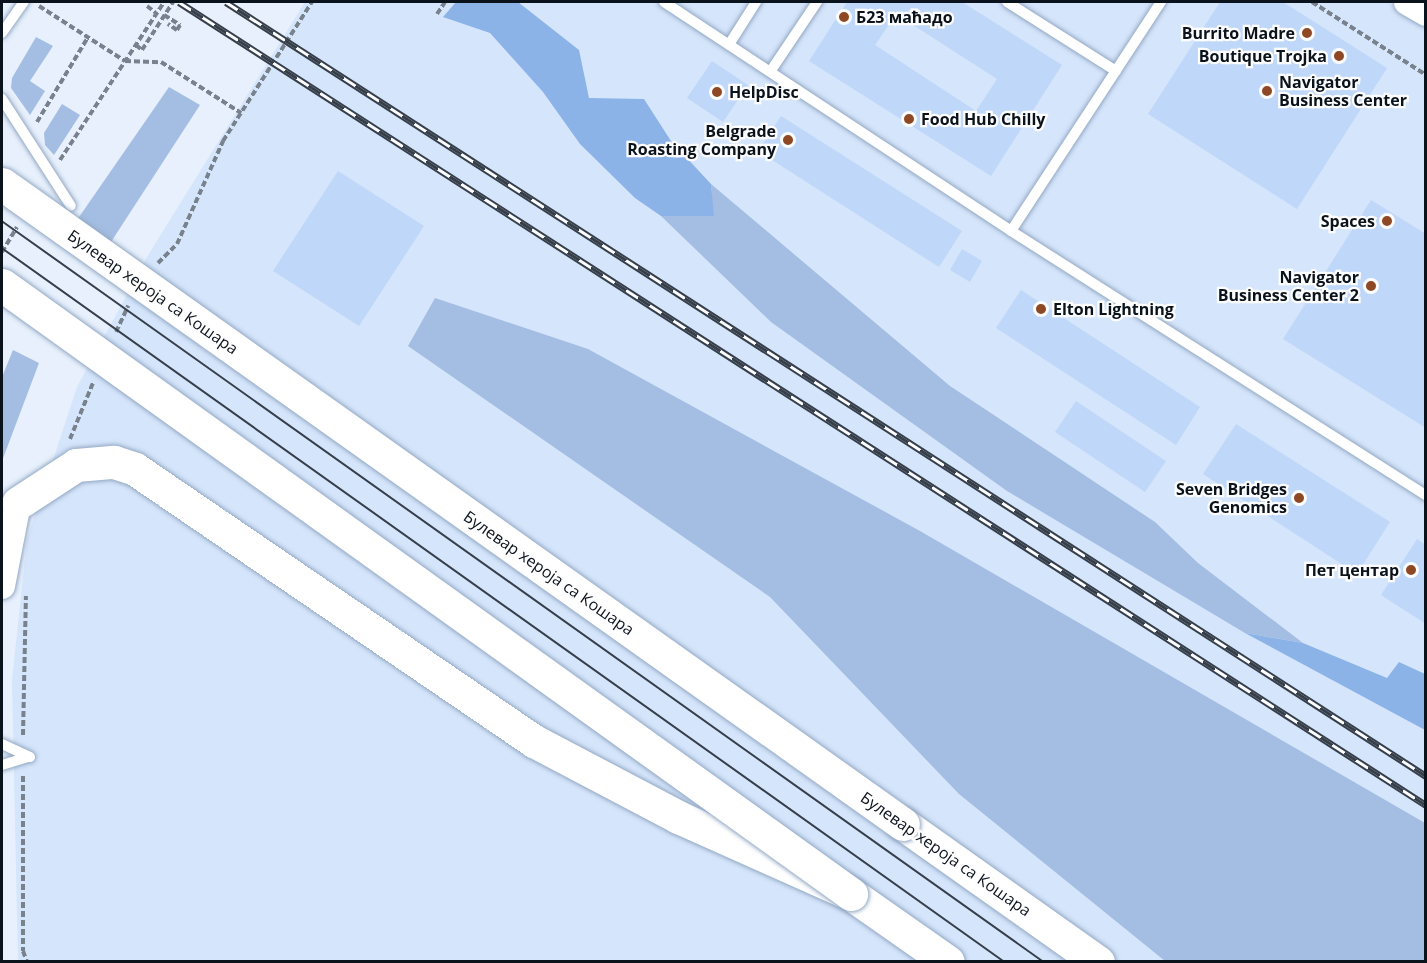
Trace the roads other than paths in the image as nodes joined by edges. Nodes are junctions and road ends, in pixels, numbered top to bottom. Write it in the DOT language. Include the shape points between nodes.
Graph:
graph roads {
  1 [pos="24,2"];
  2 [pos="664,2"];
  3 [pos="756,2"];
  4 [pos="817,2"];
  5 [pos="1007,2"];
  6 [pos="1161,2"];
  7 [pos="1407,2"];
  8 [pos="1425,13"];
  9 [pos="2,33"];
  10 [pos="730,43"];
  11 [pos="771,69"];
  12 [pos="1116,70"];
  13 [pos="2,99"];
  14 [pos="2,184"];
  15 [pos="71,206"];
  16 [pos="1011,231"];
  17 [pos="2,285"];
  18 [pos="1425,495"];
  19 [pos="10,506"];
  20 [pos="2,586"];
  21 [pos="2,744"];
  22 [pos="2,765"];
  23 [pos="851,894"];
  24 [pos="948,962"];
  25 [pos="1098,962"];
  1 -- 9 [label="lane"];
  2 -- 10 [label="lane"];
  3 -- 10 [label="lane"];
  4 -- 11 [label="lane"];
  5 -- 12 [label="lane"];
  6 -- 12 [label="lane"];
  7 -- 8 [label="street"];
  10 -- 11 [label="lane"];
  11 -- 16 [label="lane"];
  12 -- 16 [label="lane"];
  13 -- 15 [label="lane"];
  14 -- 25 [label="main road, Булевар хероја са Кошара, bridge"];
  16 -- 18 [label="lane"];
  17 -- 23 [label="main road, bridge"];
  19 -- 20 [label="street"];
  19 -- 23 [label="main road, bridge" via="76,465 114,462 153,479 534,741 678,818"];
  21 -- 22 [label="lane" via="23,757"];
  23 -- 24 [label="main road"];
}
